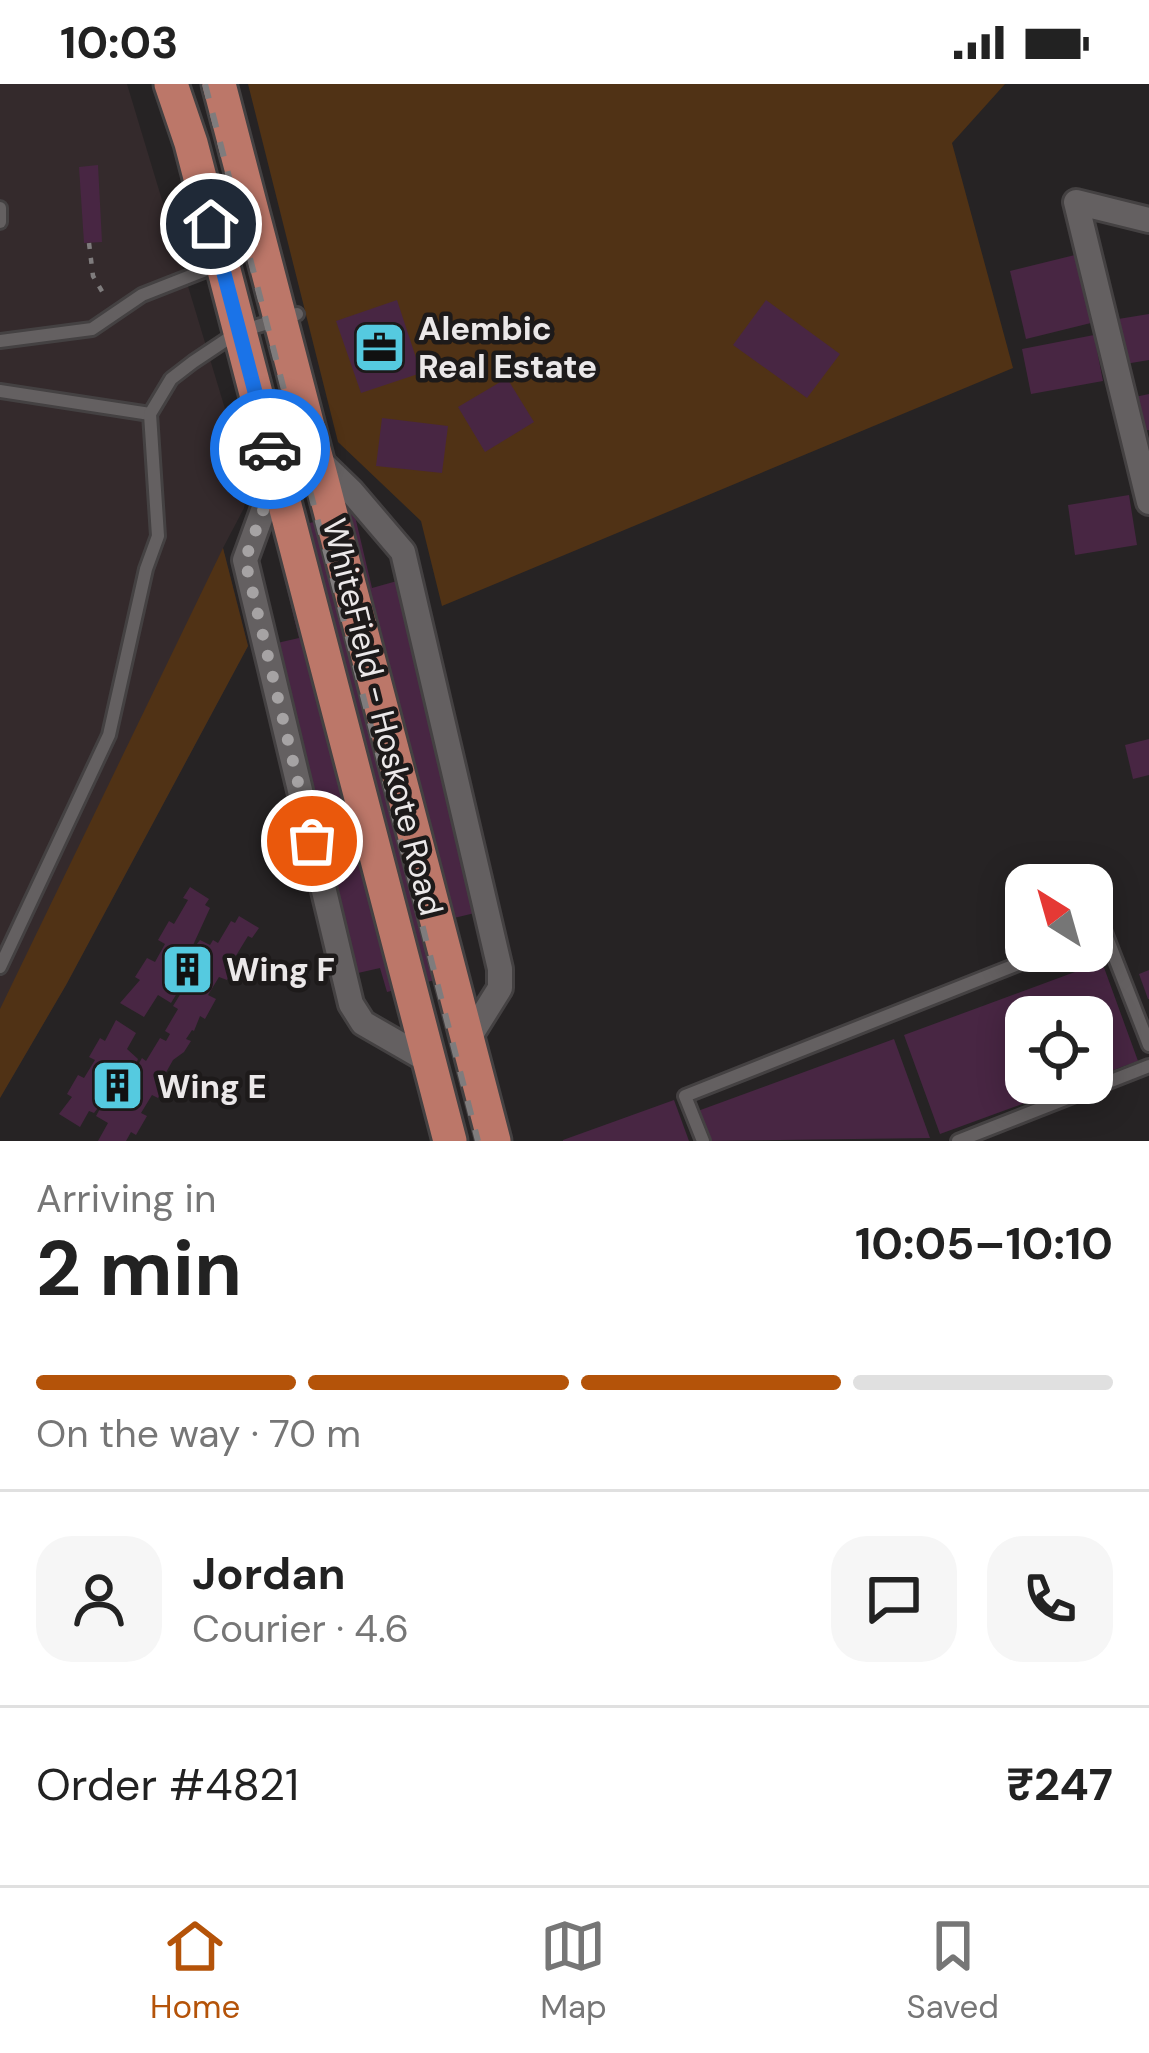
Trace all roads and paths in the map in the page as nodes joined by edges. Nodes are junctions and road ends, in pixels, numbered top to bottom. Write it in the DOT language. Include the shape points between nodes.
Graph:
graph roads {
  1 [pos="171,84"];
  2 [pos="219,84"];
  3 [pos="0,208"];
  4 [pos="1149,220"];
  5 [pos="0,222"];
  6 [pos="89,243"];
  7 [pos="221,264"];
  8 [pos="115,313"];
  9 [pos="289,316"];
  10 [pos="238,332"];
  11 [pos="0,341"];
  12 [pos="0,391"];
  13 [pos="150,415"];
  14 [pos="317,458"];
  15 [pos="277,472"];
  16 [pos="1149,502"];
  17 [pos="1113,953"];
  18 [pos="0,967"];
  19 [pos="1005,969"];
  20 [pos="467,1041"];
  21 [pos="1149,1045"];
  22 [pos="429,1061"];
  23 [pos="1149,1066"];
  24 [pos="450,1141"];
  25 [pos="494,1141"];
  26 [pos="703,1141"];
  27 [pos="958,1141"];
  1 -- 7 [label="main road, WhiteField - Hoskote Road"];
  2 -- 9 [label="main road, WhiteField - Hoskote Road"];
  3 -- 5 [label="lane"];
  4 -- 16 [label="street" via="1076,202"];
  6 -- 8 [label="path" via="93,276"];
  7 -- 8 [label="lane"];
  7 -- 10 [label="main road, WhiteField - Hoskote Road"];
  8 -- 11 [label="lane" via="92,329"];
  9 -- 10 [label="lane"];
  9 -- 14 [label="main road, WhiteField - Hoskote Road"];
  10 -- 13 [label="lane" via="171,379"];
  10 -- 15 [label="main road, WhiteField - Hoskote Road"];
  12 -- 13 [label="lane"];
  13 -- 18 [label="lane" via="158,536 109,735"];
  14 -- 20 [label="main road, WhiteField - Hoskote Road"];
  14 -- 20 [label="street" via="403,552 500,969 500,988"];
  15 -- 22 [label="main road, WhiteField - Hoskote Road"];
  15 -- 22 [label="street" via="245,560 350,1004 363,1023"];
  17 -- 21 [label="lane"];
  19 -- 26 [label="lane" via="685,1096"];
  20 -- 25 [label="main road, WhiteField - Hoskote Road"];
  22 -- 24 [label="main road, WhiteField - Hoskote Road"];
  23 -- 27 [label="lane"];
}
